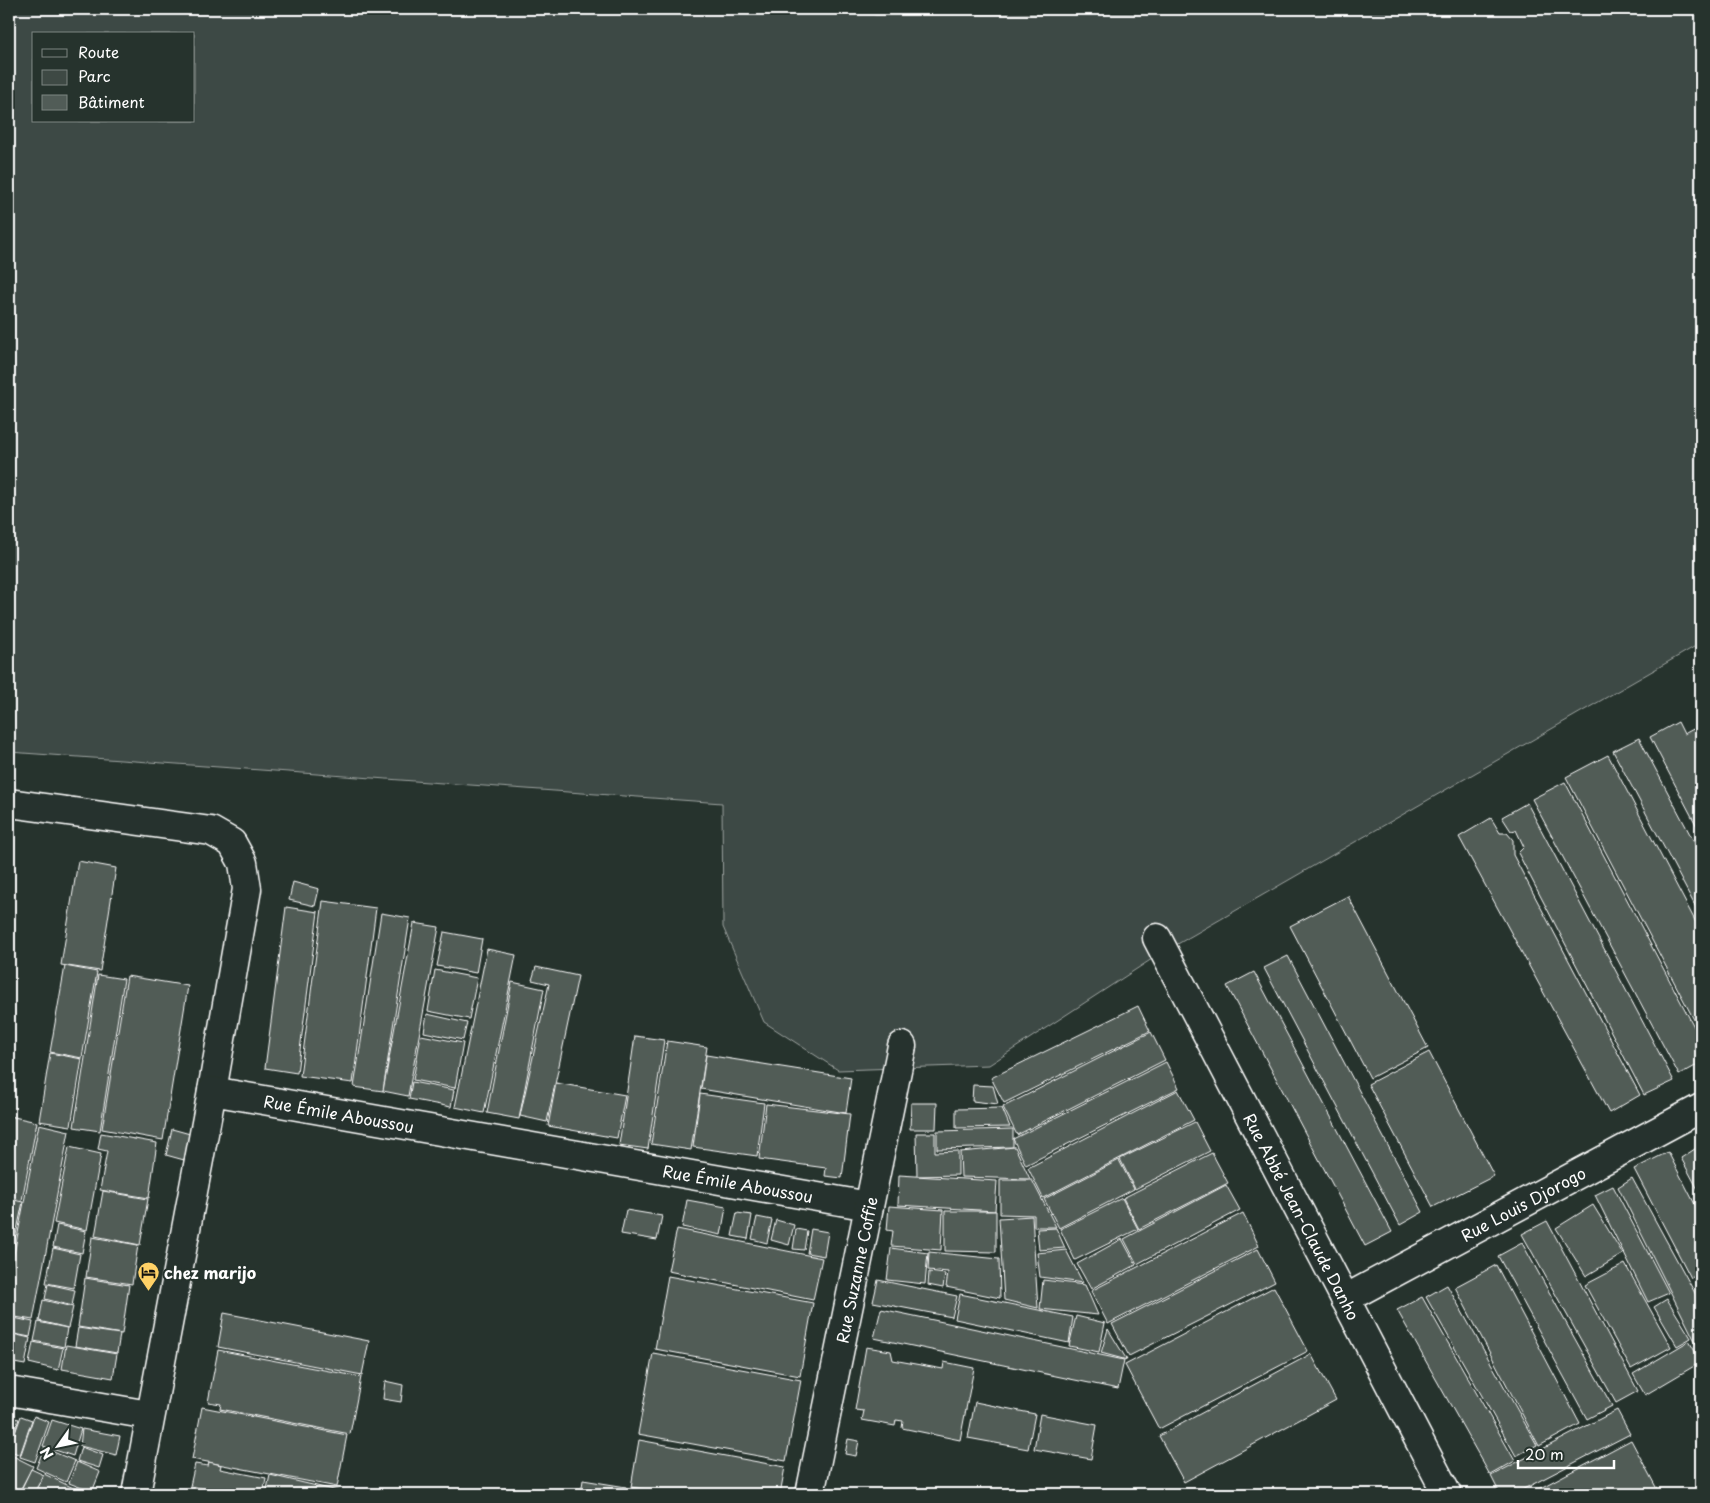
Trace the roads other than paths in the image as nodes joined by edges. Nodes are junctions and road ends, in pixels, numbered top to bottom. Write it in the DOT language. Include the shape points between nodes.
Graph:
graph roads {
  1 [pos="9,803"];
  2 [pos="1157,938"];
  3 [pos="902,1046"];
  4 [pos="212,1091"];
  5 [pos="1701,1108"];
  6 [pos="869,1206"];
  7 [pos="1345,1299"];
  8 [pos="9,1391"];
  9 [pos="149,1415"];
  10 [pos="136,1494"];
  11 [pos="810,1494"];
  12 [pos="1447,1494"];
  1 -- 4 [label="street" via="211,831 232,843 243,863 247,890"];
  2 -- 7 [label="street, Rue Abbé Jean-Claude Danho"];
  3 -- 6 [label="street, Rue Suzanne Coffie"];
  4 -- 6 [label="street, Rue Émile Aboussou"];
  4 -- 9 [label="street"];
  5 -- 7 [label="street, Rue Louis Djorogo"];
  6 -- 11 [label="street, Rue Suzanne Coffie"];
  7 -- 12 [label="street, Rue Abbé Jean-Claude Danho"];
  8 -- 9 [label="street"];
  9 -- 10 [label="street"];
}
